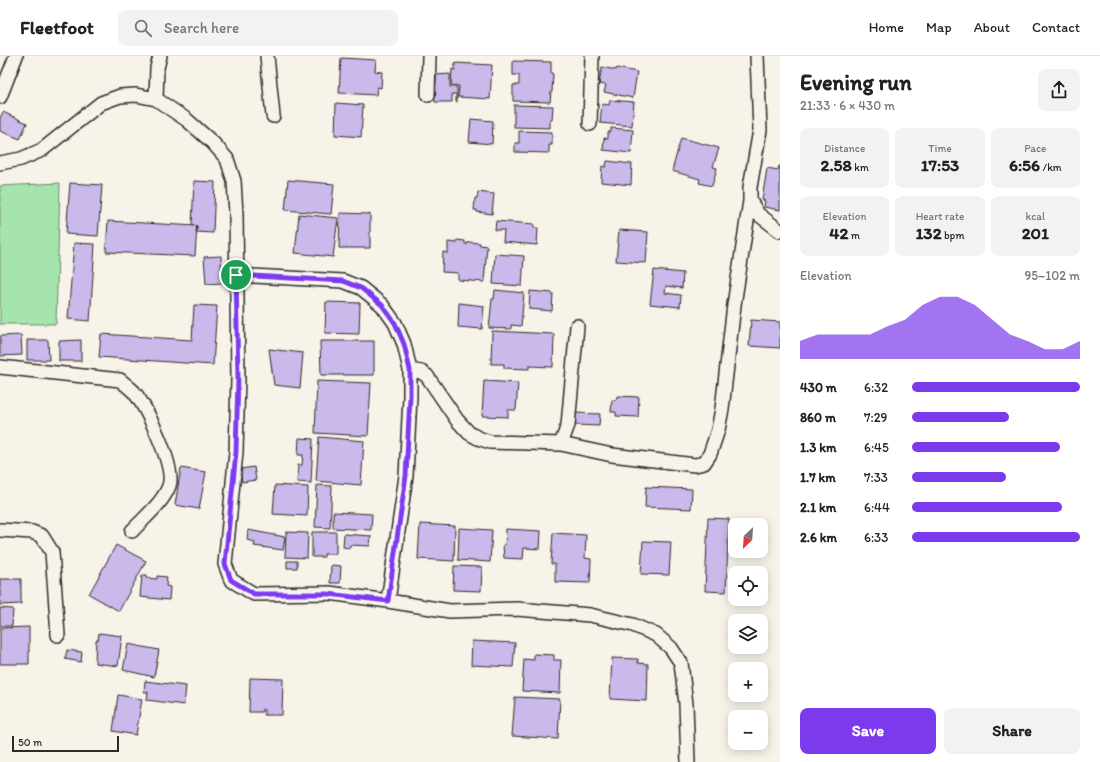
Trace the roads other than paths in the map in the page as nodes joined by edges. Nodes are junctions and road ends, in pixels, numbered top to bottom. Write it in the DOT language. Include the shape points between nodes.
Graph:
graph roads {
  1 [pos="16,56"];
  2 [pos="160,56"];
  3 [pos="267,56"];
  4 [pos="429,56"];
  5 [pos="592,56"];
  6 [pos="758,56"];
  7 [pos="428,95"];
  8 [pos="0,97"];
  9 [pos="156,99"];
  10 [pos="273,116"];
  11 [pos="590,124"];
  12 [pos="0,163"];
  13 [pos="750,201"];
  14 [pos="780,231"];
  15 [pos="236,275"];
  16 [pos="577,326"];
  17 [pos="0,367"];
  18 [pos="410,370"];
  19 [pos="561,444"];
  20 [pos="0,530"];
  21 [pos="132,531"];
  22 [pos="388,601"];
  23 [pos="58,635"];
  24 [pos="688,762"];
  1 -- 8 [label="street"];
  2 -- 9 [label="street"];
  3 -- 10 [label="street"];
  4 -- 7 [label="street"];
  5 -- 11 [label="street"];
  6 -- 13 [label="street" via="760,130"];
  9 -- 12 [label="street" via="136,95 120,96 101,103 42,150 21,159"];
  9 -- 15 [label="street" via="187,120 213,142 227,159 234,181"];
  13 -- 14 [label="street" via="758,214"];
  13 -- 19 [label="street" via="722,409 718,430 710,454 704,463 695,465 612,455"];
  15 -- 18 [label="street" via="343,281 361,288 382,305 395,323 404,344"];
  15 -- 22 [label="street" via="236,452 225,564 231,580 254,594 328,594"];
  16 -- 19 [label="street" via="568,425"];
  17 -- 21 [label="street" via="120,380 134,393 159,436 170,484 162,500"];
  18 -- 19 [label="street" via="427,376 457,420 469,433 478,438 490,442"];
  18 -- 22 [label="street" via="406,476"];
  20 -- 23 [label="street" via="32,532 42,536 52,552"];
  22 -- 24 [label="street" via="450,611 517,609 590,615 633,625 656,635 671,648 681,664 686,704"];
}
